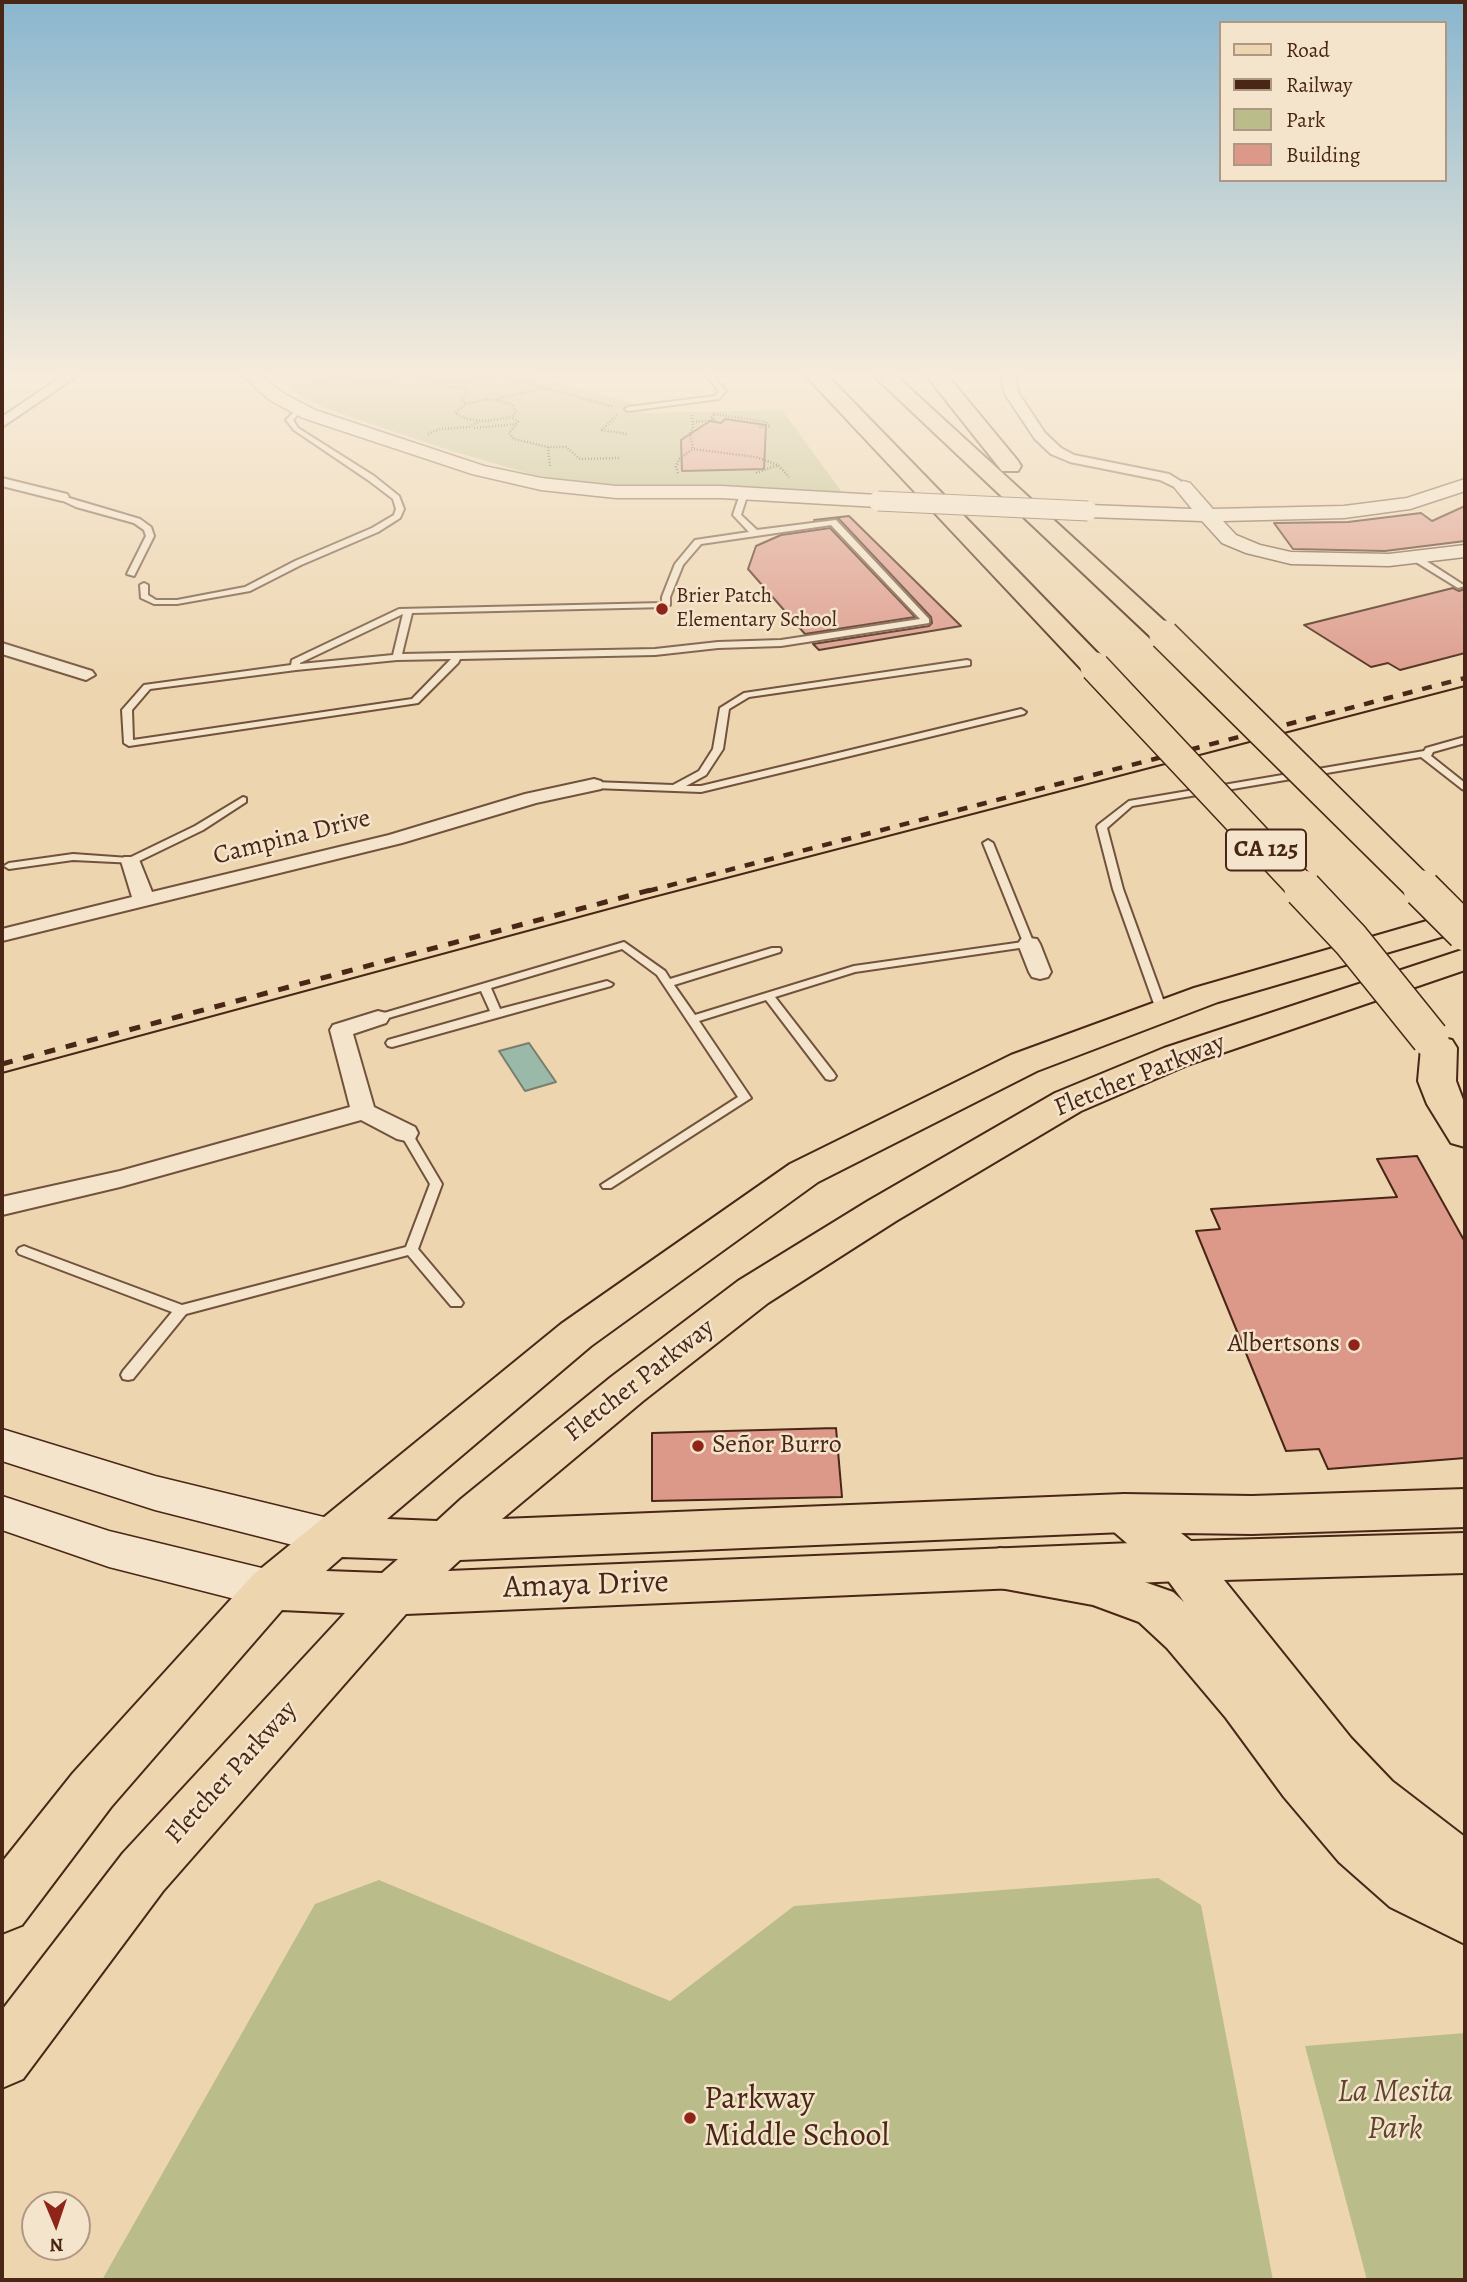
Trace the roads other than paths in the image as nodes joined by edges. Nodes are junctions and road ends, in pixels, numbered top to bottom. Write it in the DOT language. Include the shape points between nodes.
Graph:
graph roads {
  1 [pos="374,480"];
  2 [pos="530,480"];
  3 [pos="915,480"];
  4 [pos="997,480"];
  5 [pos="1019,480"];
  6 [pos="1171,480"];
  7 [pos="2,482"];
  8 [pos="1465,485"];
  9 [pos="1183,487"];
  10 [pos="744,493"];
  11 [pos="62,497"];
  12 [pos="1208,515"];
  13 [pos="755,533"];
  14 [pos="1465,551"];
  15 [pos="1080,557"];
  16 [pos="1420,562"];
  17 [pos="131,574"];
  18 [pos="144,585"];
  19 [pos="1460,585"];
  20 [pos="408,611"];
  21 [pos="3,649"];
  22 [pos="457,656"];
  23 [pos="397,657"];
  24 [pos="967,663"];
  25 [pos="296,667"];
  26 [pos="86,675"];
  27 [pos="1021,712"];
  28 [pos="1465,740"];
  29 [pos="1426,753"];
  30 [pos="594,785"];
  31 [pos="1465,787"];
  32 [pos="673,789"];
  33 [pos="243,800"];
  34 [pos="988,843"];
  35 [pos="131,861"];
  36 [pos="9,866"];
  37 [pos="144,901"];
  38 [pos="1465,920"];
  39 [pos="1465,932"];
  40 [pos="2,935"];
  41 [pos="1029,944"];
  42 [pos="776,950"];
  43 [pos="1465,959"];
  44 [pos="1040,972"];
  45 [pos="668,983"];
  46 [pos="607,984"];
  47 [pos="485,986"];
  48 [pos="768,996"];
  49 [pos="496,1013"];
  50 [pos="1162,1013"];
  51 [pos="379,1018"];
  52 [pos="692,1019"];
  53 [pos="392,1043"];
  54 [pos="1434,1043"];
  55 [pos="830,1076"];
  56 [pos="1465,1081"];
  57 [pos="363,1111"];
  58 [pos="406,1133"];
  59 [pos="1465,1134"];
  60 [pos="607,1185"];
  61 [pos="2,1206"];
  62 [pos="411,1250"];
  63 [pos="24,1251"];
  64 [pos="456,1303"];
  65 [pos="181,1310"];
  66 [pos="128,1375"];
  67 [pos="2,1445"];
  68 [pos="1465,1508"];
  69 [pos="2,1513"];
  70 [pos="1124,1513"];
  71 [pos="331,1537"];
  72 [pos="447,1541"];
  73 [pos="1465,1553"];
  74 [pos="1181,1561"];
  75 [pos="1000,1568"];
  76 [pos="270,1589"];
  77 [pos="393,1594"];
  78 [pos="1465,1866"];
  79 [pos="2,1906"];
  80 [pos="1465,1917"];
  81 [pos="2,2058"];
  1 -- 18 [label="lane" via="396,498 397,516 247,589 155,602 144,596"];
  2 -- 10 [label="street" via="617,492"];
  3 -- 54 [label="main road, CA 125, bridge" via="1351,940"];
  4 -- 15 [label="main road, CA 125"];
  5 -- 15 [label="main road"];
  6 -- 9 [label="street"];
  7 -- 11 [label="street"];
  8 -- 12 [label="street" via="1377,509"];
  9 -- 12 [label="street"];
  10 -- 12 [label="street, bridge"];
  10 -- 13 [label="lane" via="737,515"];
  11 -- 17 [label="lane" via="137,521 148,529 150,536"];
  12 -- 16 [label="street" via="1229,539 1291,558"];
  13 -- 20 [label="lane" via="698,542 679,564 666,605"];
  13 -- 22 [label="lane" via="833,522 926,621 780,643 655,653"];
  14 -- 16 [label="street"];
  15 -- 39 [label="main road, CA 125, bridge"];
  16 -- 19 [label="lane" via="1448,571"];
  16 -- 19 [label="lane" via="1429,574"];
  20 -- 23 [label="lane"];
  20 -- 25 [label="lane" via="295,662"];
  21 -- 26 [label="street"];
  22 -- 23 [label="lane"];
  22 -- 25 [label="lane" via="415,701 129,743 127,710 147,687"];
  23 -- 25 [label="lane"];
  24 -- 32 [label="lane" via="747,695 725,708 718,750 703,773"];
  27 -- 32 [label="lane" via="701,789"];
  28 -- 29 [label="lane"];
  29 -- 31 [label="lane" via="1428,760"];
  29 -- 50 [label="lane" via="1129,804 1101,827"];
  30 -- 32 [label="lane"];
  30 -- 37 [label="street, Campina Drive"];
  33 -- 35 [label="lane" via="199,828"];
  34 -- 41 [label="lane"];
  35 -- 36 [label="lane" via="74,857"];
  35 -- 37 [label="street"];
  37 -- 40 [label="street, Campina Drive"];
  38 -- 50 [label="main road, Fletcher Parkway" via="1206,995"];
  41 -- 44 [label="street"];
  41 -- 48 [label="lane" via="854,969"];
  42 -- 45 [label="lane"];
  43 -- 72 [label="main road, Fletcher Parkway" via="1177,1056 1068,1102 882,1210 763,1286 627,1389"];
  45 -- 47 [label="lane" via="624,945"];
  45 -- 52 [label="lane"];
  46 -- 49 [label="lane"];
  47 -- 49 [label="lane"];
  47 -- 51 [label="lane"];
  48 -- 52 [label="lane"];
  48 -- 55 [label="lane"];
  49 -- 53 [label="lane"];
  50 -- 71 [label="main road, Fletcher Parkway" via="1024,1063 804,1173 576,1335"];
  51 -- 57 [label="street" via="341,1030"];
  52 -- 60 [label="lane" via="745,1098"];
  54 -- 56 [label="main road, CA 125"];
  54 -- 59 [label="main road" via="1437,1081"];
  57 -- 58 [label="street"];
  57 -- 61 [label="street" via="120,1179"];
  58 -- 62 [label="lane" via="436,1184"];
  62 -- 64 [label="lane"];
  62 -- 65 [label="lane"];
  63 -- 65 [label="lane"];
  65 -- 66 [label="lane"];
  67 -- 71 [label="main road, Amaya Drive" via="155,1493"];
  68 -- 70 [label="main road, Amaya Drive" via="1252,1515"];
  69 -- 76 [label="main road, Amaya Drive" via="109,1549"];
  70 -- 72 [label="main road, Amaya Drive"];
  70 -- 74 [label="main road"];
  71 -- 72 [label="main road, Amaya Drive"];
  71 -- 76 [label="main road, Fletcher Parkway"];
  72 -- 77 [label="main road, Fletcher Parkway"];
  73 -- 74 [label="main road, Amaya Drive"];
  74 -- 75 [label="main road, Amaya Drive"];
  74 -- 78 [label="main road" via="1364,1790 1439,1852"];
  75 -- 77 [label="main road, Amaya Drive"];
  75 -- 80 [label="main road" via="1096,1586 1156,1607 1185,1633 1244,1702 1358,1844 1410,1888"];
  76 -- 77 [label="main road, Amaya Drive"];
  76 -- 79 [label="main road, Fletcher Parkway" via="92,1790"];
  77 -- 81 [label="main road, Fletcher Parkway" via="143,1872"];
}
